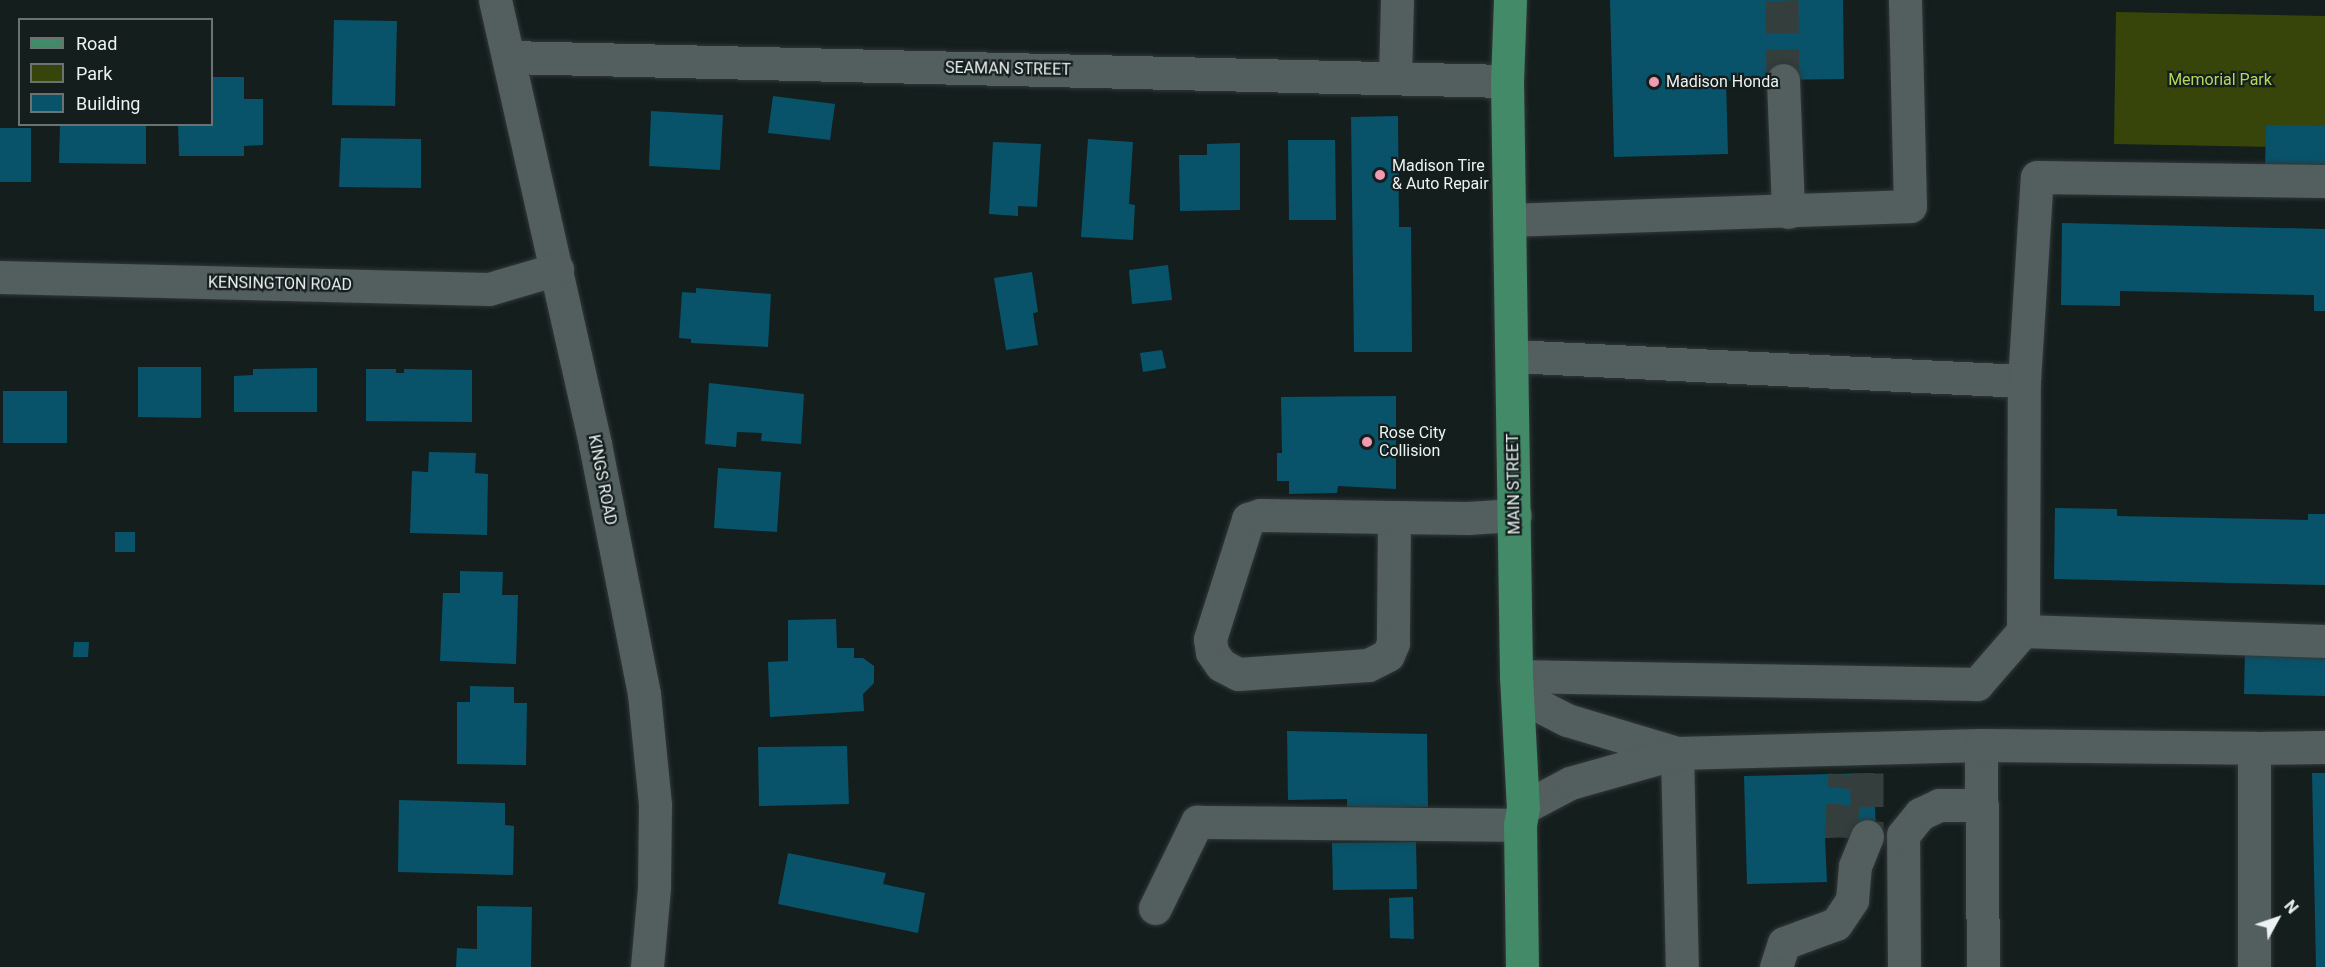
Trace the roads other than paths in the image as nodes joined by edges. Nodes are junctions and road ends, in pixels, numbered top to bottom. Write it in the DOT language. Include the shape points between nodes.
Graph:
graph roads {
  1 [pos="495,0"];
  2 [pos="1396,0"];
  3 [pos="1510,0"];
  4 [pos="1905,0"];
  5 [pos="509,57"];
  6 [pos="1395,77"];
  7 [pos="1784,80"];
  8 [pos="1507,81"];
  9 [pos="2325,181"];
  10 [pos="1788,212"];
  11 [pos="1510,220"];
  12 [pos="557,269"];
  13 [pos="0,277"];
  14 [pos="1512,356"];
  15 [pos="2025,381"];
  16 [pos="1515,515"];
  17 [pos="1394,517"];
  18 [pos="2023,631"];
  19 [pos="2325,641"];
  20 [pos="1517,686"];
  21 [pos="1981,745"];
  22 [pos="2325,747"];
  23 [pos="2254,748"];
  24 [pos="1677,753"];
  25 [pos="1982,805"];
  26 [pos="1521,816"];
  27 [pos="1854,846"];
  28 [pos="1155,908"];
  29 [pos="647,967"];
  30 [pos="1522,967"];
  31 [pos="1682,967"];
  32 [pos="1776,967"];
  33 [pos="1904,967"];
  34 [pos="1983,967"];
  35 [pos="2254,967"];
  1 -- 5 [label="street, KINGS ROAD"];
  2 -- 6 [label="street"];
  3 -- 8 [label="main road, MAIN STREET"];
  4 -- 10 [label="street" via="1910,206"];
  5 -- 6 [label="street, SEAMAN STREET"];
  5 -- 12 [label="street, KINGS ROAD"];
  6 -- 8 [label="street, SEAMAN STREET"];
  7 -- 10 [label="street"];
  8 -- 11 [label="main road, MAIN STREET"];
  9 -- 15 [label="street" via="2037,177"];
  10 -- 11 [label="street"];
  11 -- 14 [label="main road, MAIN STREET"];
  12 -- 13 [label="street, KENSINGTON ROAD" via="489,289"];
  12 -- 29 [label="street, KINGS ROAD" via="644,694 655,805 654,888"];
  14 -- 15 [label="street"];
  14 -- 16 [label="main road, MAIN STREET"];
  15 -- 18 [label="street"];
  16 -- 17 [label="street"];
  16 -- 20 [label="main road, MAIN STREET"];
  17 -- 17 [label="street" via="1260,515 1248,519 1210,639 1212,652 1221,665 1238,674 1368,666 1388,655 1393,643"];
  18 -- 19 [label="street"];
  18 -- 20 [label="street" via="1977,684"];
  20 -- 24 [label="street" via="1567,720"];
  20 -- 26 [label="main road, MAIN STREET"];
  21 -- 23 [label="street"];
  21 -- 24 [label="street" via="1855,764"];
  21 -- 25 [label="street"];
  22 -- 23 [label="street"];
  23 -- 35 [label="street"];
  24 -- 26 [label="street" via="1570,783"];
  24 -- 31 [label="street"];
  25 -- 33 [label="street" via="1939,805 1920,814 1903,835"];
  25 -- 34 [label="street"];
  26 -- 28 [label="street" via="1197,822"];
  26 -- 30 [label="main road, MAIN STREET"];
  27 -- 32 [label="street" via="1852,900 1836,924 1784,943"];
}
